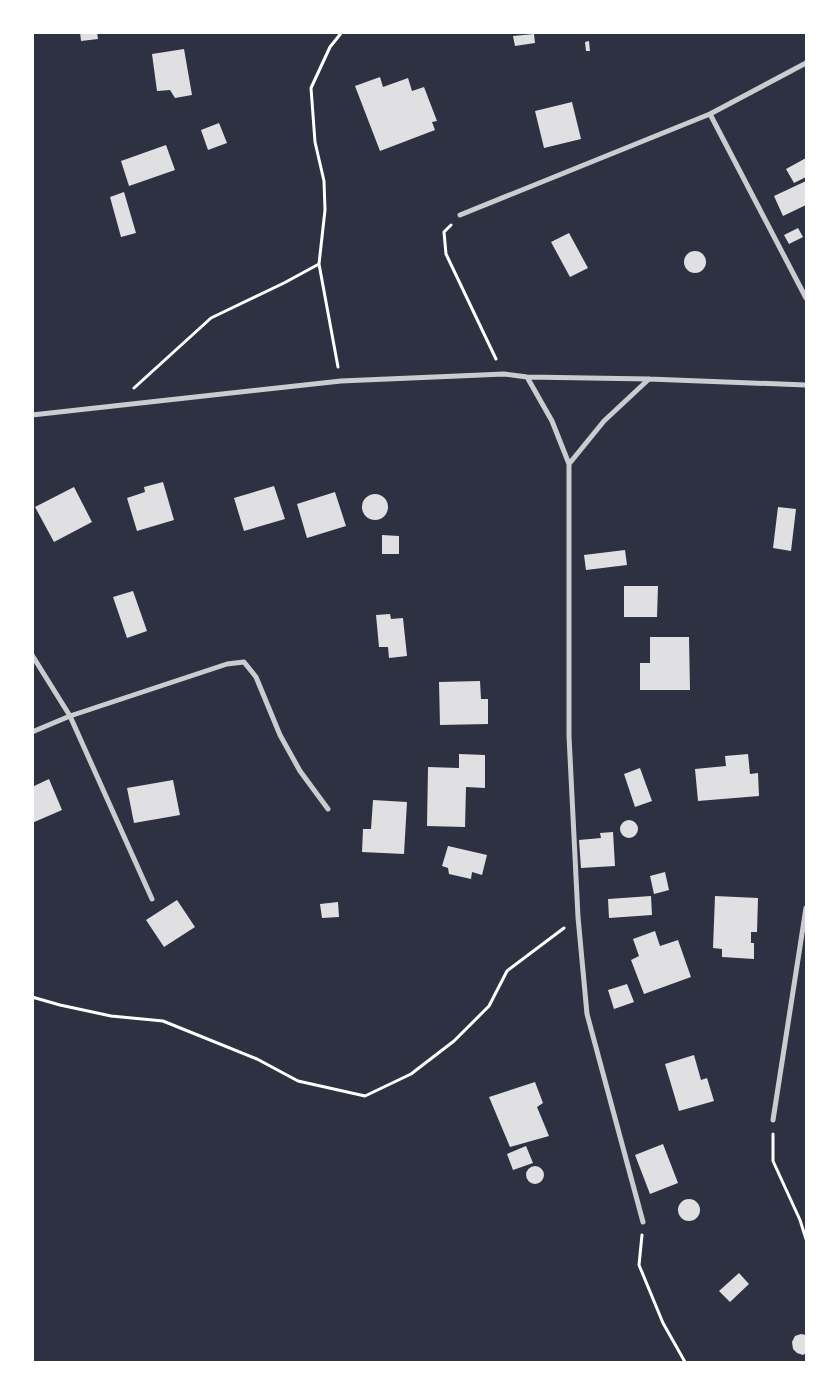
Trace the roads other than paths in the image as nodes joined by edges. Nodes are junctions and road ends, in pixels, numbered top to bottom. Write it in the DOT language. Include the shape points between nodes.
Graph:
graph roads {
  1 [pos="806,63"];
  2 [pos="710,114"];
  3 [pos="460,215"];
  4 [pos="806,298"];
  5 [pos="527,377"];
  6 [pos="649,379"];
  7 [pos="806,385"];
  8 [pos="32,415"];
  9 [pos="569,464"];
  10 [pos="32,655"];
  11 [pos="70,716"];
  12 [pos="32,732"];
  13 [pos="328,809"];
  14 [pos="152,899"];
  15 [pos="806,908"];
  16 [pos="773,1120"];
  17 [pos="643,1222"];
  1 -- 2 [label="street"];
  2 -- 3 [label="street"];
  2 -- 4 [label="street"];
  5 -- 6 [label="street"];
  5 -- 8 [label="street" via="504,374 341,381"];
  5 -- 9 [label="street" via="552,421"];
  6 -- 7 [label="street"];
  6 -- 9 [label="street" via="604,421"];
  9 -- 17 [label="street" via="569,736 578,917 587,1014"];
  10 -- 11 [label="street"];
  11 -- 12 [label="street"];
  11 -- 13 [label="street" via="227,664 244,662 256,677 280,735 300,771"];
  11 -- 14 [label="street"];
  15 -- 16 [label="street"];
}
